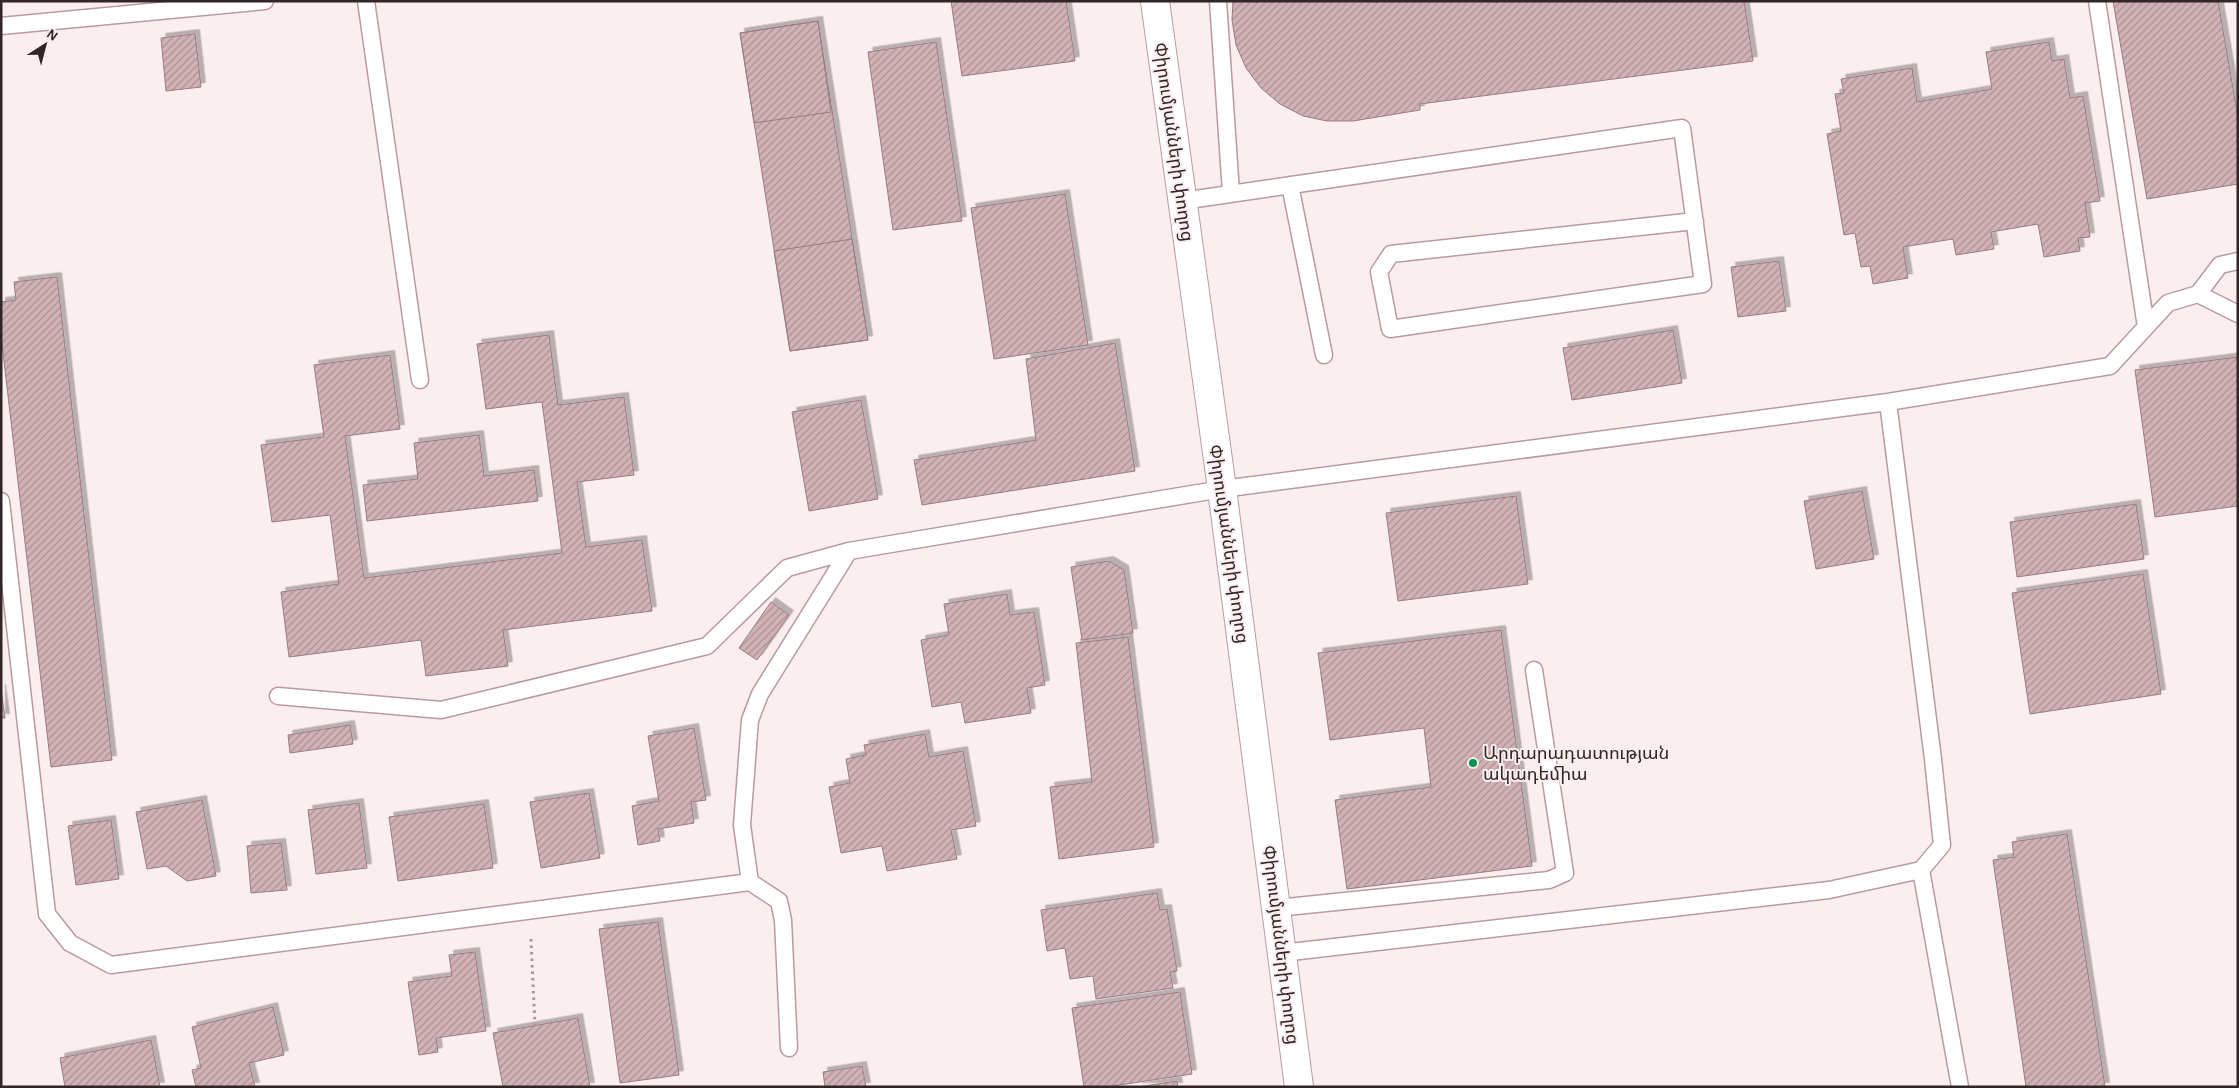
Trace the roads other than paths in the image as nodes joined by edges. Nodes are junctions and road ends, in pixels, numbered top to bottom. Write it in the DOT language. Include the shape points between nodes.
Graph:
graph roads {
  1 [pos="265,1"];
  2 [pos="366,1"];
  3 [pos="1155,1"];
  4 [pos="1218,1"];
  5 [pos="2097,1"];
  6 [pos="1,26"];
  7 [pos="1290,185"];
  8 [pos="1231,194"];
  9 [pos="1182,201"];
  10 [pos="1695,221"];
  11 [pos="2238,261"];
  12 [pos="2198,294"];
  13 [pos="2238,314"];
  14 [pos="2146,326"];
  15 [pos="1324,355"];
  16 [pos="420,380"];
  17 [pos="1888,402"];
  18 [pos="1222,489"];
  19 [pos="1,501"];
  20 [pos="849,551"];
  21 [pos="1534,670"];
  22 [pos="278,696"];
  23 [pos="1922,870"];
  24 [pos="750,882"];
  25 [pos="1277,908"];
  26 [pos="1282,953"];
  27 [pos="789,1048"];
  28 [pos="1299,1087"];
  29 [pos="1960,1087"];
  1 -- 6 [label="lane"];
  2 -- 16 [label="lane"];
  3 -- 9 [label="street, Փիրումյանների փողոց"];
  4 -- 8 [label="lane"];
  5 -- 14 [label="lane"];
  7 -- 8 [label="lane"];
  7 -- 10 [label="lane" via="1682,128"];
  7 -- 15 [label="lane"];
  8 -- 9 [label="lane"];
  9 -- 18 [label="street, Փիրումյանների փողոց"];
  10 -- 10 [label="lane" via="1392,254 1379,272 1390,328 1703,284"];
  11 -- 12 [label="lane" via="2220,265"];
  12 -- 13 [label="lane"];
  12 -- 14 [label="lane" via="2168,303"];
  14 -- 17 [label="lane" via="2110,366"];
  17 -- 18 [label="lane"];
  17 -- 23 [label="lane" via="1942,845"];
  18 -- 20 [label="lane"];
  18 -- 25 [label="street, Փիրումյանների փողոց"];
  19 -- 24 [label="lane" via="47,914 70,943 111,965"];
  20 -- 22 [label="lane" via="787,568 707,646 441,710"];
  20 -- 24 [label="lane" via="760,694 750,720 742,825"];
  21 -- 25 [label="lane" via="1565,872 1549,880"];
  23 -- 26 [label="lane" via="1829,890"];
  23 -- 29 [label="lane"];
  24 -- 27 [label="lane" via="779,901 783,920"];
  25 -- 26 [label="street, Փիրումյանների փողոց"];
  26 -- 28 [label="street, Փիրումյանների փողոց"];
}
